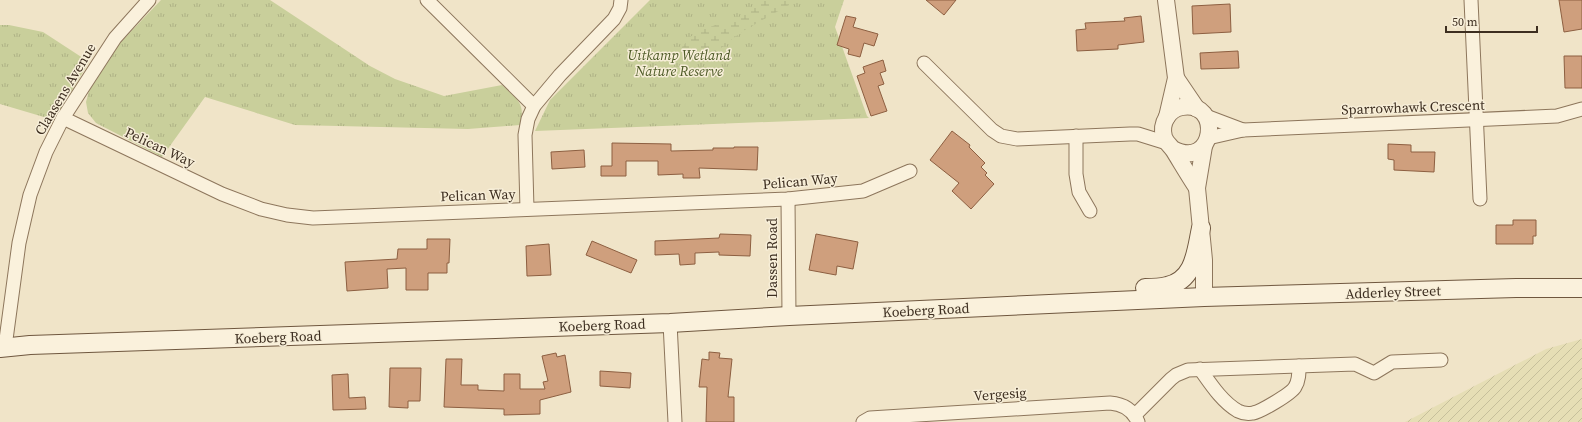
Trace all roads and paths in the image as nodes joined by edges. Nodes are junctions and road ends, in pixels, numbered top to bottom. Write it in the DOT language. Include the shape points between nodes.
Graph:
graph roads {
  1 [pos="149,0"];
  2 [pos="427,0"];
  3 [pos="621,0"];
  4 [pos="1166,0"];
  5 [pos="1471,0"];
  6 [pos="924,63"];
  7 [pos="1176,78"];
  8 [pos="534,106"];
  9 [pos="1582,110"];
  10 [pos="1201,112"];
  11 [pos="63,118"];
  12 [pos="1165,120"];
  13 [pos="1477,121"];
  14 [pos="1244,130"];
  15 [pos="1138,134"];
  16 [pos="1076,136"];
  17 [pos="1206,142"];
  18 [pos="1170,146"];
  19 [pos="910,171"];
  20 [pos="1197,188"];
  21 [pos="788,199"];
  22 [pos="1480,199"];
  23 [pos="527,209"];
  24 [pos="1090,211"];
  25 [pos="1201,228"];
  26 [pos="1582,288"];
  27 [pos="1204,297"];
  28 [pos="1081,302"];
  29 [pos="789,316"];
  30 [pos="670,323"];
  31 [pos="3,347"];
  32 [pos="1441,360"];
  33 [pos="1299,366"];
  34 [pos="1200,369"];
  35 [pos="1137,419"];
  36 [pos="675,422"];
  37 [pos="863,422"];
  1 -- 11 [label="street, Claasens Avenue" via="115,38"];
  2 -- 8 [label="street"];
  3 -- 8 [label="street" via="614,19"];
  4 -- 7 [label="street"];
  5 -- 13 [label="street"];
  6 -- 16 [label="street" via="1001,136 1017,139"];
  7 -- 10 [label="street"];
  7 -- 12 [label="street"];
  8 -- 23 [label="street" via="525,135"];
  9 -- 13 [label="street, Sparrowhawk Crescent" via="1557,116"];
  10 -- 12 [label="street" via="1191,107 1180,107 1170,112"];
  10 -- 14 [label="street, Sparrowhawk Crescent"];
  10 -- 17 [label="street" via="1210,129"];
  11 -- 23 [label="street, Pelican Way" via="222,194 261,209 287,215 312,218"];
  11 -- 31 [label="street, Claasens Avenue" via="46,152 30,195 19,243"];
  12 -- 15 [label="street"];
  12 -- 18 [label="street" via="1163,134"];
  13 -- 14 [label="street, Sparrowhawk Crescent"];
  13 -- 22 [label="street"];
  14 -- 17 [label="street, Sparrowhawk Crescent"];
  15 -- 16 [label="street"];
  15 -- 18 [label="street"];
  16 -- 24 [label="street" via="1076,174 1079,192"];
  17 -- 18 [label="street" via="1199,149 1189,153 1183,153"];
  17 -- 20 [label="street"];
  18 -- 20 [label="street"];
  19 -- 21 [label="street, Pelican Way" via="863,191"];
  20 -- 25 [label="street"];
  21 -- 23 [label="street, Pelican Way"];
  21 -- 29 [label="street, Dassen Road"];
  25 -- 27 [label="street"];
  25 -- 28 [label="main road" via="1194,262 1180,282 1167,286 1092,292"];
  26 -- 27 [label="main road, Adderley Street"];
  27 -- 28 [label="main road, Koeberg Road"];
  28 -- 29 [label="main road, Koeberg Road"];
  29 -- 30 [label="main road, Koeberg Road"];
  30 -- 31 [label="main road, Koeberg Road"];
  30 -- 36 [label="street"];
  32 -- 33 [label="street" via="1392,362 1374,373 1355,364"];
  33 -- 34 [label="street"];
  33 -- 34 [label="street" via="1297,383 1291,392 1249,414 1237,410 1224,399"];
  34 -- 35 [label="street" via="1176,375"];
  35 -- 37 [label="street, Vergesig" via="1125,406 1110,403 870,418"];
}
